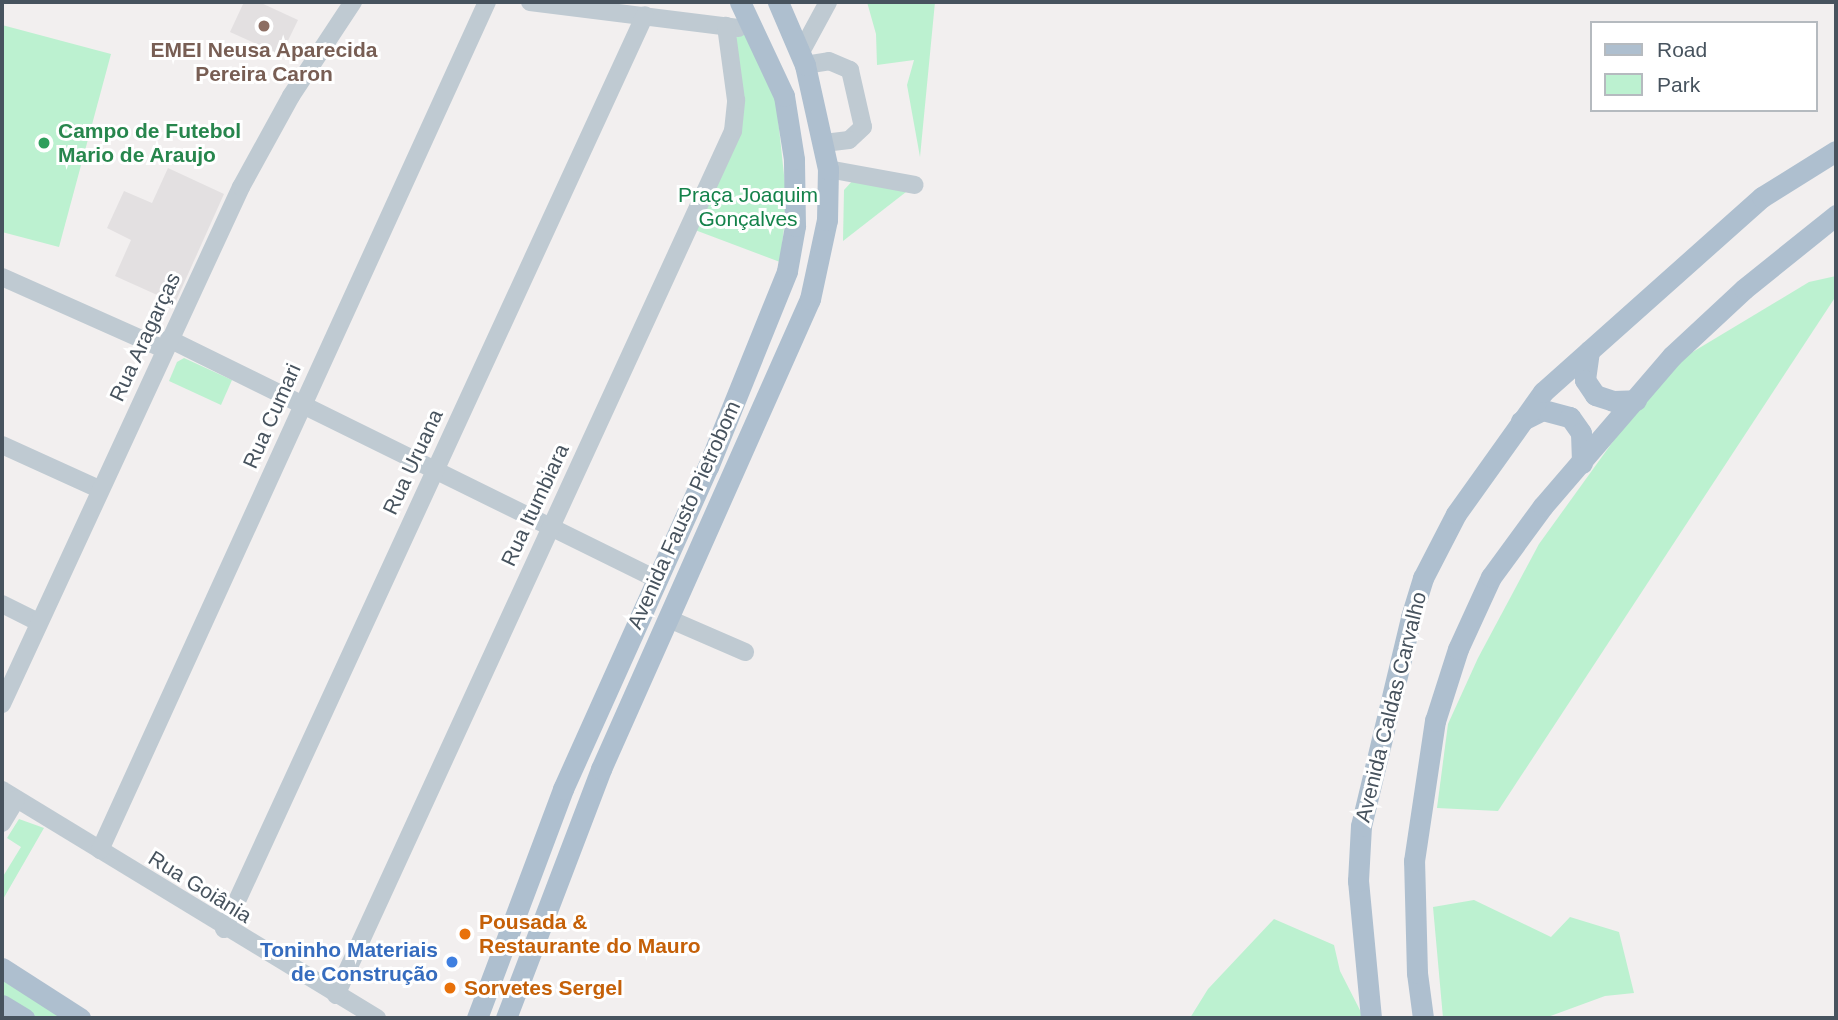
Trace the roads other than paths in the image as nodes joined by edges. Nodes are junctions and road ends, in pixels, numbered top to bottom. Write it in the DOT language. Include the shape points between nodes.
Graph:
graph roads {
  1 [pos="353,2"];
  2 [pos="487,2"];
  3 [pos="530,2"];
  4 [pos="740,2"];
  5 [pos="778,2"];
  6 [pos="828,2"];
  7 [pos="645,15"];
  8 [pos="726,26"];
  9 [pos="757,31"];
  10 [pos="803,59"];
  11 [pos="824,143"];
  12 [pos="1836,151"];
  13 [pos="828,169"];
  14 [pos="915,185"];
  15 [pos="1836,215"];
  16 [pos="2,277"];
  17 [pos="166,344"];
  18 [pos="1589,351"];
  19 [pos="1636,400"];
  20 [pos="302,405"];
  21 [pos="1521,421"];
  22 [pos="2,445"];
  23 [pos="1582,464"];
  24 [pos="434,470"];
  25 [pos="99,489"];
  26 [pos="550,527"];
  27 [pos="656,579"];
  28 [pos="2,604"];
  29 [pos="669,619"];
  30 [pos="38,622"];
  31 [pos="745,652"];
  32 [pos="2,704"];
  33 [pos="9,795"];
  34 [pos="2,824"];
  35 [pos="100,850"];
  36 [pos="224,929"];
  37 [pos="2,968"];
  38 [pos="336,995"];
  39 [pos="2,1004"];
  40 [pos="24,1018"];
  41 [pos="80,1018"];
  42 [pos="377,1018"];
  43 [pos="477,1018"];
  44 [pos="506,1018"];
  45 [pos="1371,1018"];
  46 [pos="1423,1018"];
  1 -- 17 [label="street, Rua Aragarças" via="291,96 247,176"];
  2 -- 20 [label="street, Rua Cumari"];
  3 -- 7 [label="street"];
  4 -- 9 [label="main road, Avenida Fausto Pietrobom"];
  5 -- 10 [label="main road, Avenida Fausto Pietrobom"];
  6 -- 10 [label="street"];
  7 -- 8 [label="street"];
  7 -- 24 [label="street, Rua Uruana"];
  8 -- 9 [label="street"];
  8 -- 26 [label="street, Rua Itumbiara" via="736,100 733,131"];
  9 -- 27 [label="main road, Avenida Fausto Pietrobom" via="784,96 794,159 795,226 787,271"];
  10 -- 11 [label="main road, Avenida Fausto Pietrobom"];
  10 -- 11 [label="street" via="829,61 850,70 863,127 849,140"];
  11 -- 13 [label="main road, Avenida Fausto Pietrobom"];
  12 -- 18 [label="main road, Avenida Caldas Carvalho" via="1762,197"];
  13 -- 14 [label="street"];
  13 -- 29 [label="main road, Avenida Fausto Pietrobom" via="827,220 810,299"];
  15 -- 19 [label="main road" via="1744,289 1672,356"];
  16 -- 17 [label="street"];
  17 -- 20 [label="street"];
  17 -- 25 [label="street, Rua Aragarças"];
  18 -- 19 [label="main road" via="1585,380 1595,395 1613,401"];
  18 -- 21 [label="main road, Avenida Caldas Carvalho" via="1543,392"];
  19 -- 23 [label="main road"];
  20 -- 24 [label="street"];
  20 -- 35 [label="street, Rua Cumari"];
  21 -- 23 [label="main road" via="1543,410 1570,417 1581,433"];
  21 -- 45 [label="main road, Avenida Caldas Carvalho" via="1456,514 1423,578 1390,697 1362,825 1358,881"];
  22 -- 25 [label="street"];
  23 -- 46 [label="main road" via="1543,506 1491,577 1458,649 1435,722 1414,861"];
  24 -- 26 [label="street"];
  24 -- 36 [label="street, Rua Uruana"];
  25 -- 30 [label="street, Rua Aragarças"];
  26 -- 27 [label="street"];
  26 -- 38 [label="street, Rua Itumbiara"];
  27 -- 43 [label="main road, Avenida Fausto Pietrobom" via="563,789"];
  28 -- 30 [label="street"];
  29 -- 31 [label="street"];
  29 -- 44 [label="main road, Avenida Fausto Pietrobom" via="601,769"];
  30 -- 32 [label="street, Rua Aragarças"];
  33 -- 34 [label="street"];
  33 -- 35 [label="street, Rua Goiânia"];
  35 -- 36 [label="street, Rua Goiânia"];
  36 -- 38 [label="street, Rua Goiânia"];
  37 -- 41 [label="main road"];
  38 -- 42 [label="street, Rua Goiânia"];
  39 -- 40 [label="main road"];
}
